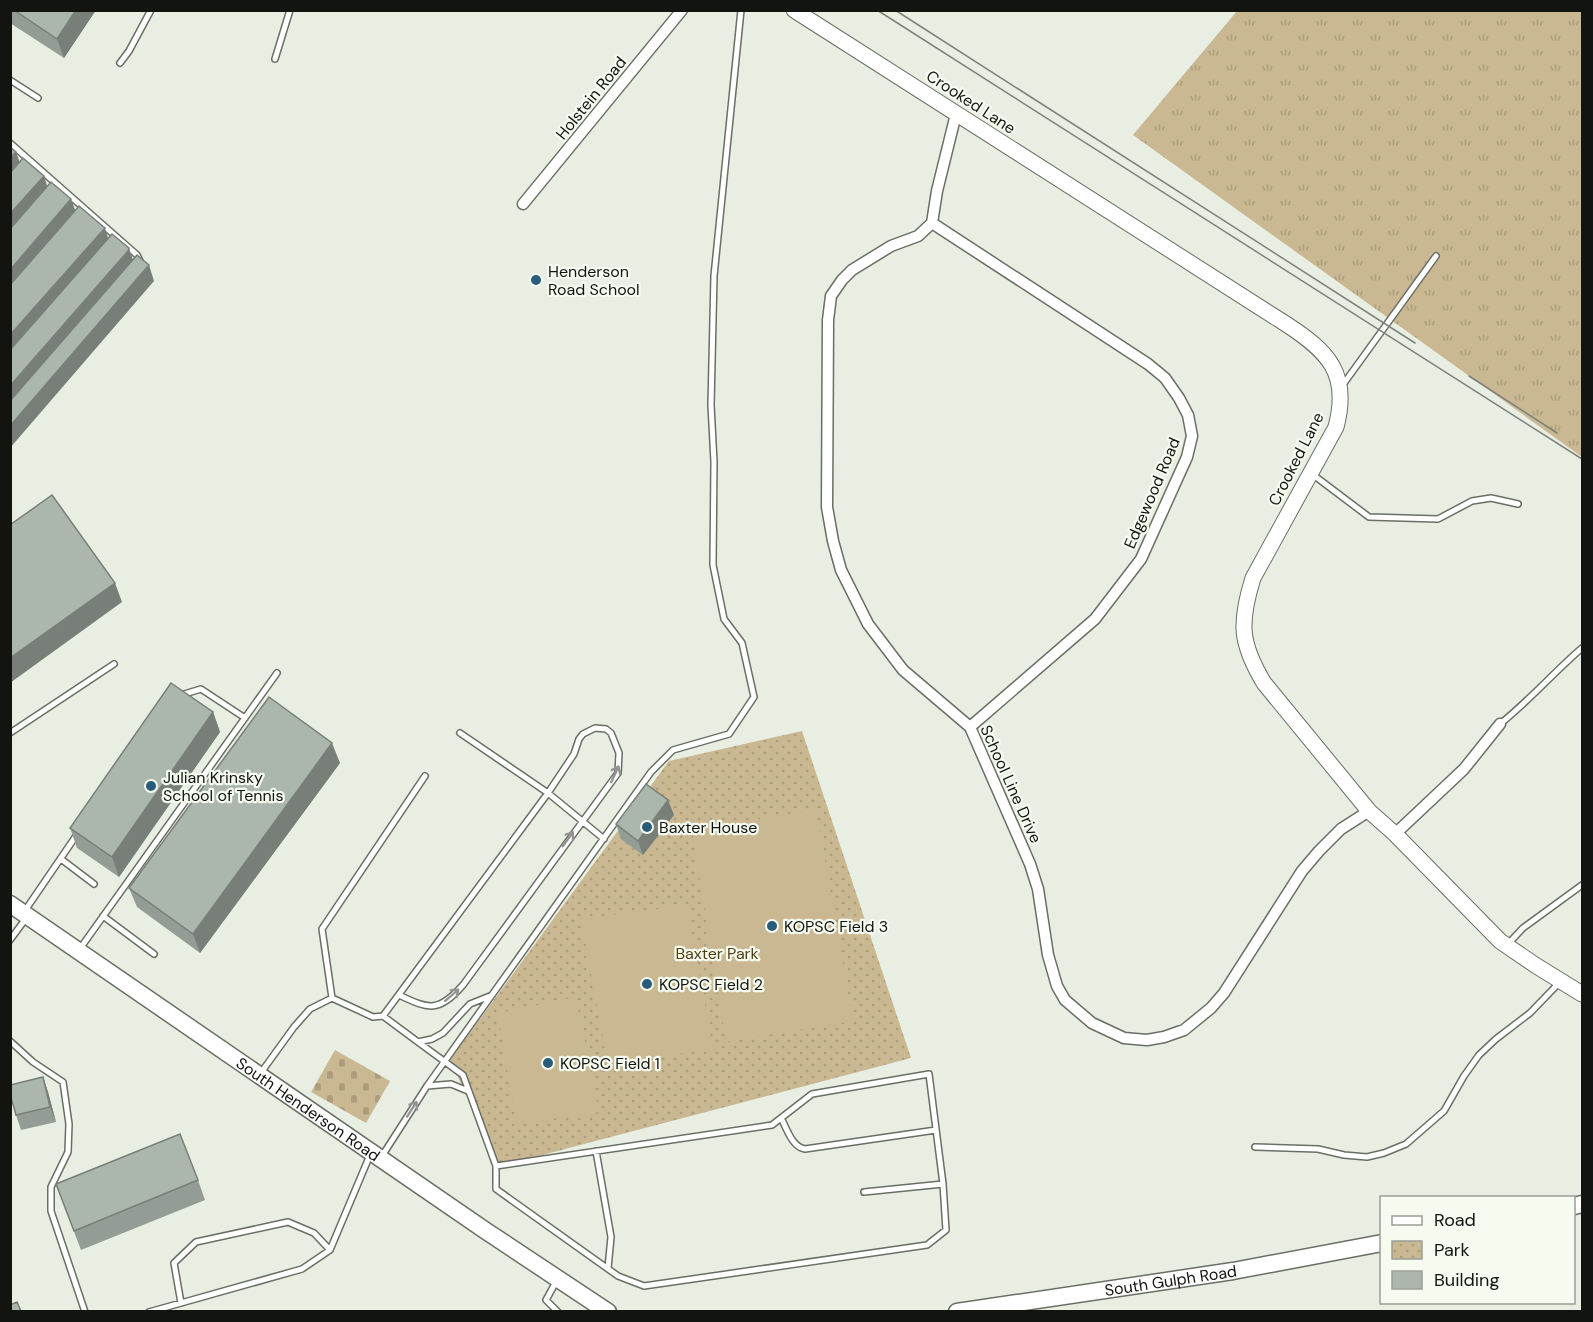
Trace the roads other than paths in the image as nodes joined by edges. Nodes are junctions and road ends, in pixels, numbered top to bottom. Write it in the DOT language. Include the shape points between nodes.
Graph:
graph roads {
  1 [pos="151,10"];
  2 [pos="290,10"];
  3 [pos="682,10"];
  4 [pos="741,10"];
  5 [pos="794,10"];
  6 [pos="275,59"];
  7 [pos="120,63"];
  8 [pos="10,80"];
  9 [pos="38,98"];
  10 [pos="956,114"];
  11 [pos="10,143"];
  12 [pos="33,162"];
  13 [pos="25,171"];
  14 [pos="60,187"];
  15 [pos="53,195"];
  16 [pos="523,204"];
  17 [pos="87,211"];
  18 [pos="80,220"];
  19 [pos="932,223"];
  20 [pos="120,240"];
  21 [pos="112,249"];
  22 [pos="1436,256"];
  23 [pos="138,269"];
  24 [pos="1341,388"];
  25 [pos="1311,473"];
  26 [pos="1518,504"];
  27 [pos="1582,648"];
  28 [pos="114,664"];
  29 [pos="277,673"];
  30 [pos="173,698"];
  31 [pos="245,718"];
  32 [pos="1500,724"];
  33 [pos="970,727"];
  34 [pos="10,733"];
  35 [pos="460,733"];
  36 [pos="425,776"];
  37 [pos="548,793"];
  38 [pos="1369,811"];
  39 [pos="582,821"];
  40 [pos="81,830"];
  41 [pos="1395,834"];
  42 [pos="603,838"];
  43 [pos="61,859"];
  44 [pos="94,884"];
  45 [pos="1582,885"];
  46 [pos="20,911"];
  47 [pos="103,916"];
  48 [pos="10,940"];
  49 [pos="1507,946"];
  50 [pos="78,951"];
  51 [pos="154,954"];
  52 [pos="1561,981"];
  53 [pos="1582,994"];
  54 [pos="399,995"];
  55 [pos="492,995"];
  56 [pos="332,998"];
  57 [pos="383,1016"];
  58 [pos="10,1041"];
  59 [pos="418,1042"];
  60 [pos="445,1060"];
  61 [pos="259,1075"];
  62 [pos="427,1086"];
  63 [pos="468,1091"];
  64 [pos="781,1118"];
  65 [pos="936,1130"];
  66 [pos="1255,1147"];
  67 [pos="596,1151"];
  68 [pos="376,1155"];
  69 [pos="496,1167"];
  70 [pos="943,1184"];
  71 [pos="864,1192"];
  72 [pos="1380,1243"];
  73 [pos="330,1250"];
  74 [pos="608,1268"];
  75 [pos="558,1279"];
  76 [pos="181,1303"];
  77 [pos="85,1311"];
  78 [pos="149,1311"];
  79 [pos="558,1311"];
  80 [pos="608,1311"];
  81 [pos="957,1311"];
  1 -- 7 [label="lane"];
  2 -- 6 [label="lane"];
  3 -- 16 [label="street, Holstein Road"];
  4 -- 42 [label="lane" via="714,276 713,565 724,619 742,643 754,697 729,734 673,750 651,772"];
  5 -- 10 [label="street, Crooked Lane"];
  8 -- 9 [label="lane"];
  10 -- 19 [label="street"];
  10 -- 24 [label="street, Crooked Lane" via="1308,338 1329,361"];
  11 -- 12 [label="lane"];
  12 -- 13 [label="lane"];
  12 -- 14 [label="lane"];
  14 -- 15 [label="lane"];
  14 -- 17 [label="lane"];
  17 -- 18 [label="lane"];
  17 -- 20 [label="lane"];
  19 -- 33 [label="street, School Line Drive" via="918,236 891,246 852,270 831,296 827,507 841,570 868,624 903,670"];
  19 -- 33 [label="street, Edgewood Road" via="1165,378 1188,415 1192,436 1187,457 1141,559 1095,619"];
  20 -- 21 [label="lane"];
  20 -- 23 [label="lane" via="137,255"];
  22 -- 24 [label="lane"];
  24 -- 25 [label="street, Crooked Lane" via="1336,427"];
  25 -- 26 [label="lane" via="1369,517 1438,519 1472,501 1491,498"];
  25 -- 38 [label="street, Crooked Lane" via="1253,578 1243,622 1245,641 1264,684"];
  27 -- 32 [label="lane"];
  28 -- 34 [label="lane"];
  29 -- 31 [label="lane"];
  30 -- 31 [label="lane" via="201,689"];
  31 -- 47 [label="lane"];
  32 -- 41 [label="street" via="1464,769"];
  33 -- 38 [label="street, School Line Drive" via="1030,864 1057,986 1079,1013 1124,1038 1164,1037 1184,1030 1211,1008 1302,871 1341,829"];
  35 -- 37 [label="lane"];
  36 -- 56 [label="lane" via="322,929"];
  37 -- 39 [label="lane"];
  39 -- 37 [label="lane, one-way" via="618,773 619,753 611,733 595,728 583,734"];
  37 -- 54 [label="lane"];
  38 -- 41 [label="street, Crooked Lane"];
  39 -- 42 [label="lane"];
  54 -- 39 [label="lane, one-way" via="429,1006 451,998"];
  40 -- 43 [label="lane"];
  41 -- 49 [label="street, Crooked Lane"];
  42 -- 55 [label="lane"];
  43 -- 44 [label="lane"];
  43 -- 46 [label="lane"];
  45 -- 49 [label="lane" via="1523,928"];
  46 -- 48 [label="lane"];
  46 -- 50 [label="main road, South Henderson Road"];
  47 -- 50 [label="lane"];
  47 -- 51 [label="lane"];
  49 -- 52 [label="street, Crooked Lane"];
  50 -- 61 [label="main road, South Henderson Road"];
  52 -- 53 [label="street, Crooked Lane"];
  52 -- 66 [label="lane" via="1479,1055 1444,1111 1406,1144 1366,1157 1309,1148"];
  54 -- 57 [label="lane"];
  55 -- 59 [label="lane" via="470,1004 443,1033"];
  55 -- 60 [label="lane"];
  56 -- 57 [label="lane" via="373,1017"];
  56 -- 61 [label="lane" via="310,1009"];
  57 -- 59 [label="lane"];
  58 -- 77 [label="lane" via="63,1082 68,1152 51,1187 51,1211"];
  59 -- 60 [label="lane"];
  60 -- 62 [label="lane"];
  60 -- 63 [label="lane" via="464,1075"];
  61 -- 68 [label="main road, South Henderson Road"];
  62 -- 63 [label="lane" via="451,1084"];
  68 -- 62 [label="lane, one-way"];
  63 -- 69 [label="lane"];
  64 -- 65 [label="lane" via="795,1144 805,1149"];
  64 -- 65 [label="lane" via="812,1094 929,1074"];
  64 -- 67 [label="lane" via="772,1125"];
  65 -- 70 [label="lane"];
  67 -- 69 [label="lane"];
  67 -- 74 [label="lane" via="611,1237"];
  68 -- 73 [label="lane"];
  68 -- 75 [label="main road, South Henderson Road"];
  69 -- 74 [label="lane" via="496,1189"];
  70 -- 71 [label="lane"];
  70 -- 74 [label="lane" via="946,1230 927,1245 644,1286"];
  72 -- 81 [label="main road, South Gulph Road" via="1233,1271"];
  73 -- 76 [label="lane" via="302,1269"];
  73 -- 76 [label="lane" via="314,1233 288,1222 196,1242 174,1263"];
  75 -- 79 [label="lane" via="546,1300"];
  75 -- 80 [label="main road, South Henderson Road"];
  76 -- 78 [label="lane"];
}
